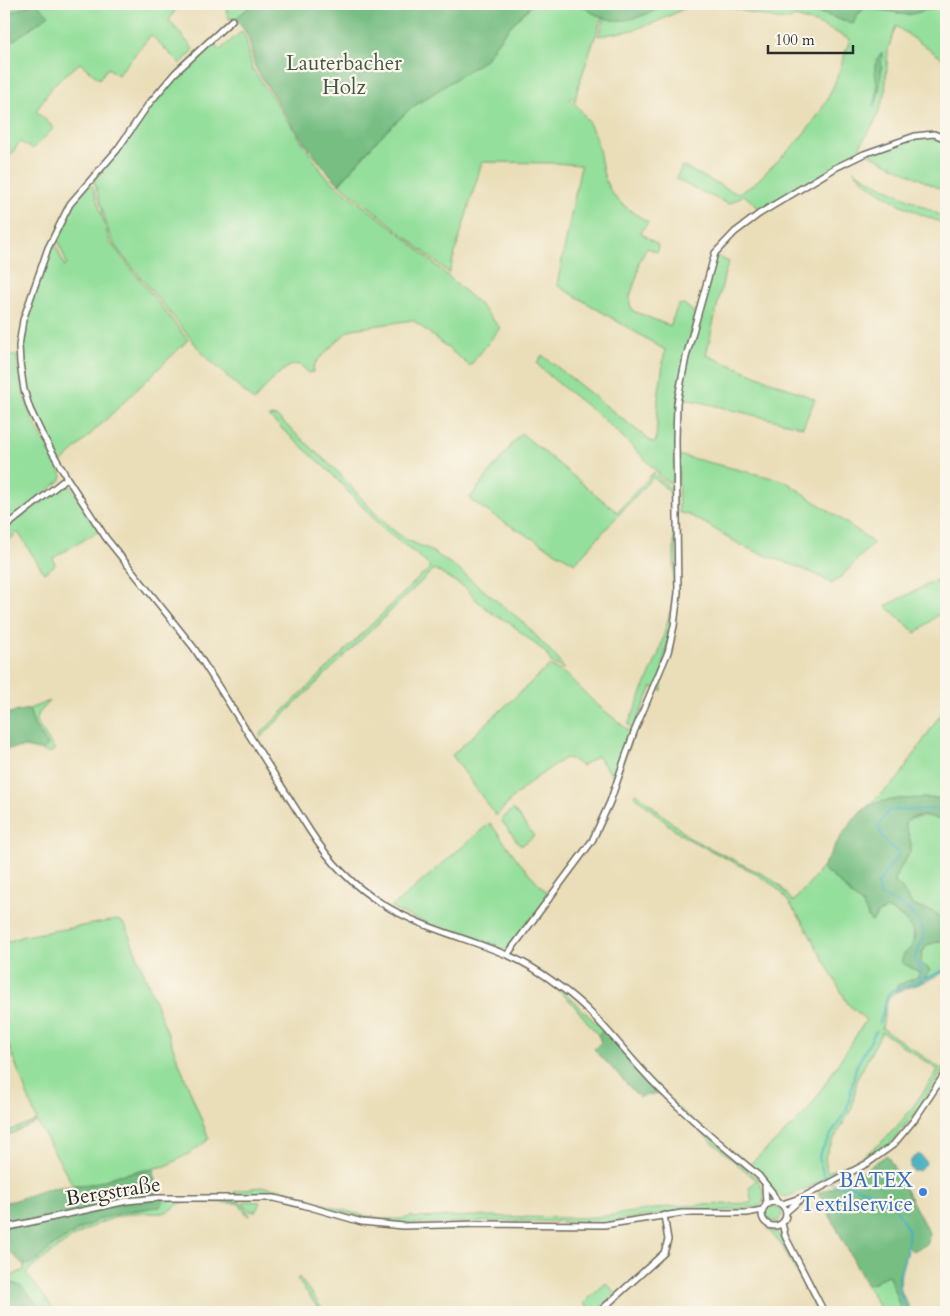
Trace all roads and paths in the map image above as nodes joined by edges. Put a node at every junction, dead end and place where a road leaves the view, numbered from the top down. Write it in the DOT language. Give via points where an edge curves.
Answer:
graph roads {
  1 [pos="232,20"];
  2 [pos="946,139"];
  3 [pos="67,478"];
  4 [pos="4,528"];
  5 [pos="507,955"];
  6 [pos="946,1072"];
  7 [pos="765,1185"];
  8 [pos="803,1197"];
  9 [pos="779,1203"];
  10 [pos="766,1204"];
  11 [pos="762,1210"];
  12 [pos="786,1212"];
  13 [pos="747,1213"];
  14 [pos="664,1215"];
  15 [pos="763,1219"];
  16 [pos="782,1222"];
  17 [pos="775,1226"];
  18 [pos="4,1228"];
  19 [pos="785,1236"];
  20 [pos="600,1312"];
  21 [pos="824,1312"];
  1 -- 3 [label="street" via="187,60 148,105 117,150 70,204 48,248 21,330 20,362 30,409"];
  2 -- 5 [label="street" via="934,134 915,136 835,168 759,214 715,253 686,358 678,403 678,593 670,645 592,841"];
  3 -- 4 [label="street"];
  3 -- 5 [label="street" via="106,538 194,648 326,854 381,903 434,929"];
  5 -- 7 [label="street" via="544,975 579,1001 665,1094 759,1176"];
  6 -- 8 [label="street" via="893,1145 868,1163"];
  7 -- 9 [label="street"];
  7 -- 10 [label="street"];
  8 -- 9 [label="street"];
  8 -- 12 [label="street"];
  9 -- 10 [label="street"];
  9 -- 12 [label="street"];
  10 -- 11 [label="street"];
  11 -- 13 [label="street"];
  11 -- 15 [label="street"];
  12 -- 16 [label="street"];
  13 -- 14 [label="street, Bergstraße"];
  13 -- 15 [label="street"];
  14 -- 18 [label="street, Bergstraße" via="604,1225 389,1226 362,1222 274,1198 157,1198"];
  14 -- 20 [label="street" via="668,1240 664,1253"];
  15 -- 17 [label="street"];
  16 -- 17 [label="street"];
  16 -- 19 [label="street"];
  17 -- 19 [label="street"];
  19 -- 21 [label="street"];
}
